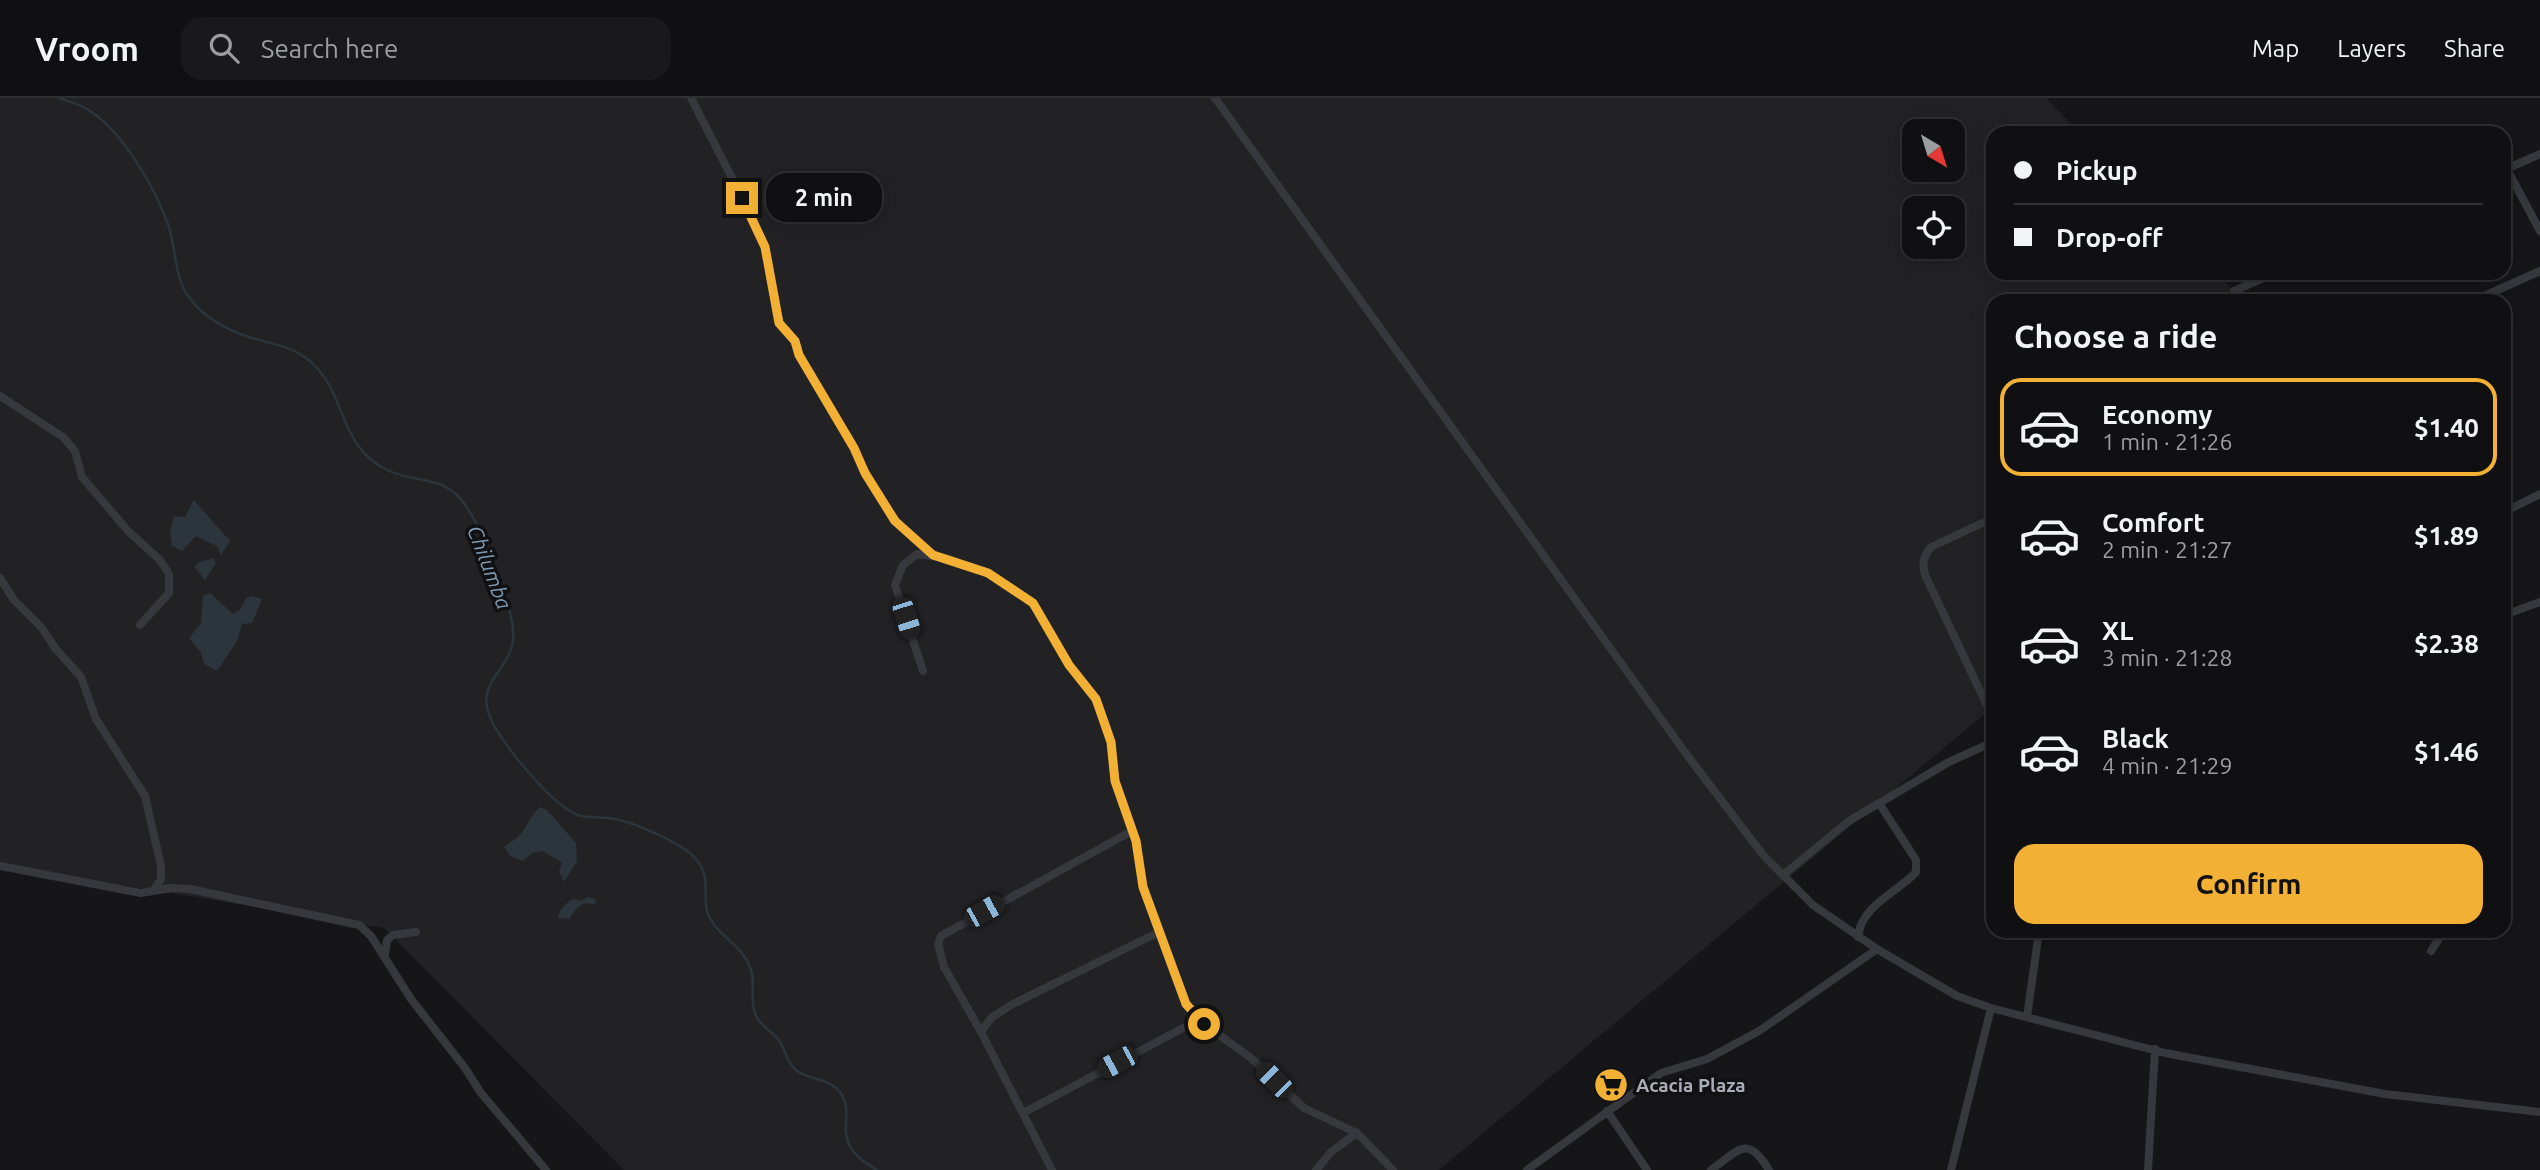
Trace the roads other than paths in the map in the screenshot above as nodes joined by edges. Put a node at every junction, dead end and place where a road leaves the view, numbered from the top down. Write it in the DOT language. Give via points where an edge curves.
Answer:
graph roads {
  1 [pos="691,98"];
  2 [pos="1215,98"];
  3 [pos="2540,154"];
  4 [pos="2511,166"];
  5 [pos="2511,180"];
  6 [pos="2540,231"];
  7 [pos="2540,271"];
  8 [pos="2258,280"];
  9 [pos="2234,291"];
  10 [pos="2489,294"];
  11 [pos="0,396"];
  12 [pos="2540,494"];
  13 [pos="2511,508"];
  14 [pos="1986,521"];
  15 [pos="933,555"];
  16 [pos="0,578"];
  17 [pos="2540,602"];
  18 [pos="2511,612"];
  19 [pos="140,625"];
  20 [pos="923,671"];
  21 [pos="1986,703"];
  22 [pos="1986,745"];
  23 [pos="1879,803"];
  24 [pos="1132,831"];
  25 [pos="0,866"];
  26 [pos="1783,875"];
  27 [pos="154,890"];
  28 [pos="416,932"];
  29 [pos="1159,932"];
  30 [pos="1858,937"];
  31 [pos="2038,938"];
  32 [pos="2439,938"];
  33 [pos="1877,949"];
  34 [pos="2431,951"];
  35 [pos="384,956"];
  36 [pos="1991,1008"];
  37 [pos="2027,1017"];
  38 [pos="1200,1019"];
  39 [pos="981,1032"];
  40 [pos="2155,1049"];
  41 [pos="1607,1111"];
  42 [pos="2540,1112"];
  43 [pos="1023,1113"];
  44 [pos="1357,1133"];
  45 [pos="546,1170"];
  46 [pos="1052,1170"];
  47 [pos="1315,1170"];
  48 [pos="1393,1170"];
  49 [pos="1527,1170"];
  50 [pos="1647,1170"];
  51 [pos="1711,1170"];
  52 [pos="1769,1170"];
  53 [pos="1951,1170"];
  54 [pos="2148,1170"];
  1 -- 15 [label="street" via="765,247 779,323 795,341 895,521"];
  2 -- 26 [label="street" via="1687,755"];
  3 -- 4 [label="street"];
  5 -- 6 [label="street"];
  7 -- 10 [label="street"];
  8 -- 9 [label="street"];
  11 -- 19 [label="street" via="63,437 75,452 82,477 128,531 160,559 169,574 169,593"];
  12 -- 13 [label="street"];
  14 -- 21 [label="street" via="1931,547 1922,565"];
  15 -- 20 [label="street" via="917,554 903,565 895,585"];
  15 -- 24 [label="street" via="988,573 1033,603 1069,665 1096,699"];
  16 -- 27 [label="street" via="80,677 96,719 145,796 160,866 161,879"];
  17 -- 18 [label="street"];
  22 -- 23 [label="street"];
  23 -- 26 [label="street" via="1849,821"];
  23 -- 30 [label="street" via="1916,860 1916,872 1863,920"];
  24 -- 29 [label="street" via="1143,887"];
  24 -- 39 [label="street" via="941,936 938,944 944,967"];
  25 -- 27 [label="street" via="141,893"];
  26 -- 30 [label="street" via="1813,905"];
  27 -- 35 [label="street" via="190,889 359,925"];
  28 -- 35 [label="street" via="393,935 387,940"];
  29 -- 38 [label="street" via="1186,1004"];
  29 -- 39 [label="street" via="1011,1005 991,1018"];
  30 -- 33 [label="street"];
  31 -- 37 [label="street"];
  32 -- 34 [label="street"];
  33 -- 36 [label="street" via="1957,996"];
  33 -- 41 [label="street" via="1759,1031 1707,1059 1661,1073"];
  35 -- 45 [label="street" via="481,1093"];
  36 -- 37 [label="street"];
  36 -- 53 [label="street"];
  37 -- 40 [label="street"];
  38 -- 43 [label="street"];
  38 -- 44 [label="street" via="1251,1058 1304,1108"];
  39 -- 43 [label="street"];
  40 -- 42 [label="street" via="2385,1094"];
  40 -- 54 [label="street"];
  41 -- 49 [label="street"];
  41 -- 50 [label="street"];
  43 -- 46 [label="street"];
  44 -- 47 [label="street"];
  44 -- 48 [label="street"];
  51 -- 52 [label="street" via="1751,1148"];
}
